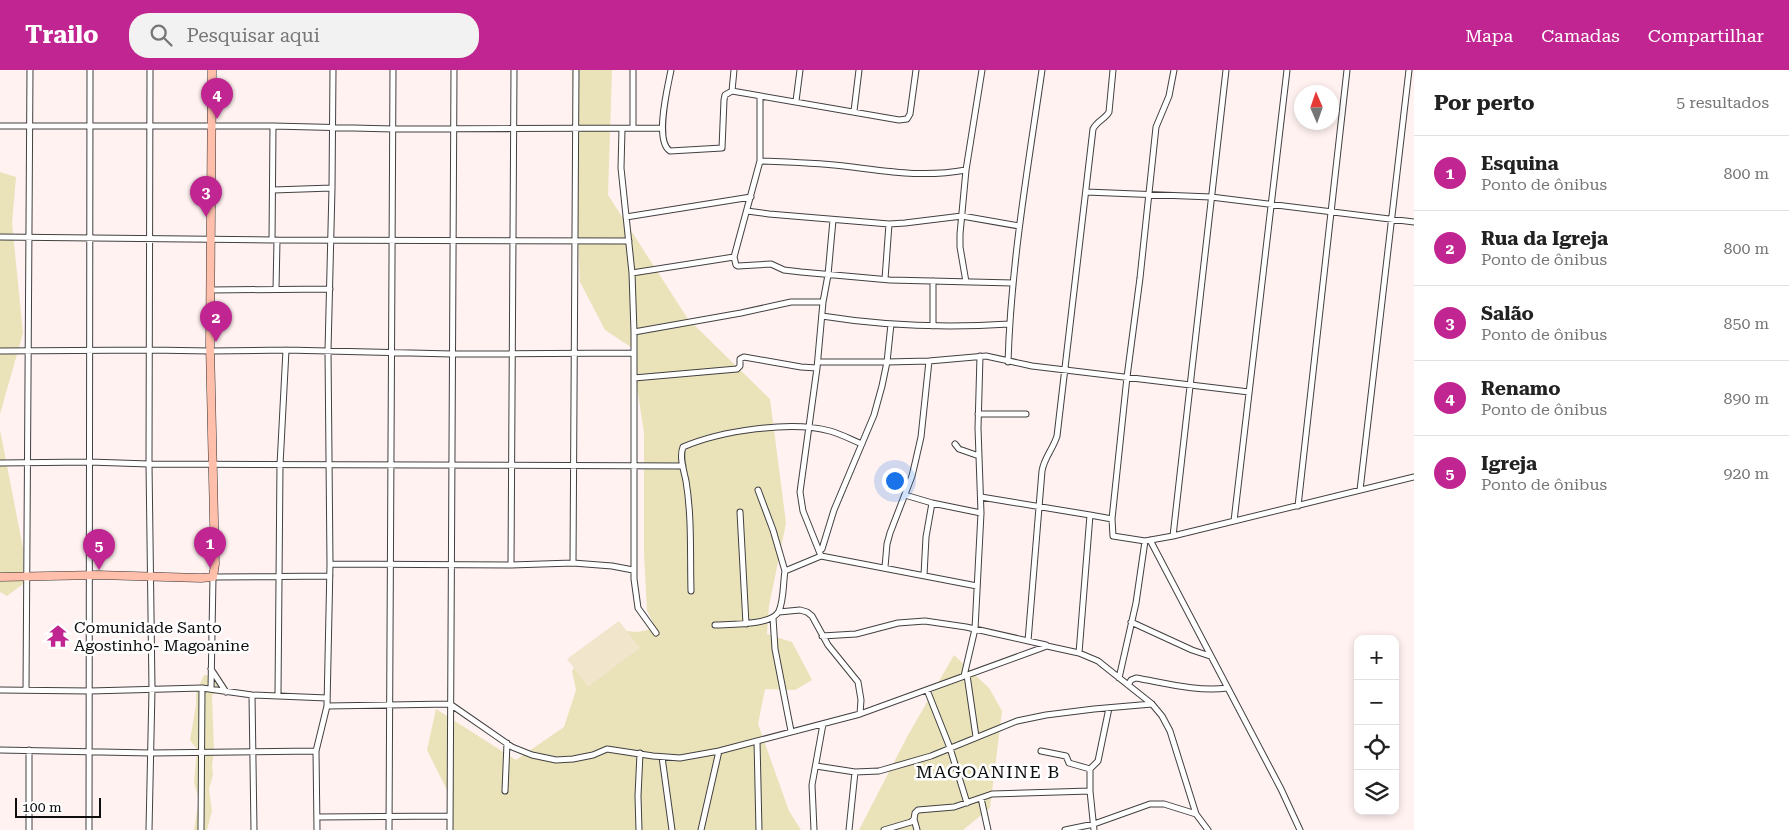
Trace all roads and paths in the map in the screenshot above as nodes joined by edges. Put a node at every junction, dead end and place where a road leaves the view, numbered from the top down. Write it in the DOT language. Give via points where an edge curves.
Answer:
graph roads {
  1 [pos="30,70"];
  2 [pos="90,70"];
  3 [pos="150,70"];
  4 [pos="212,70"];
  5 [pos="333,70"];
  6 [pos="393,70"];
  7 [pos="454,70"];
  8 [pos="514,70"];
  9 [pos="576,70"];
  10 [pos="633,70"];
  11 [pos="671,70"];
  12 [pos="734,70"];
  13 [pos="800,70"];
  14 [pos="859,70"];
  15 [pos="916,70"];
  16 [pos="982,70"];
  17 [pos="1042,70"];
  18 [pos="1113,70"];
  19 [pos="1174,70"];
  20 [pos="1226,70"];
  21 [pos="1287,70"];
  22 [pos="1348,70"];
  23 [pos="1409,70"];
  24 [pos="732,91"];
  25 [pos="760,96"];
  26 [pos="796,101"];
  27 [pos="854,111"];
  28 [pos="0,126"];
  29 [pos="30,126"];
  30 [pos="151,126"];
  31 [pos="212,126"];
  32 [pos="273,126"];
  33 [pos="90,127"];
  34 [pos="333,128"];
  35 [pos="634,128"];
  36 [pos="662,128"];
  37 [pos="393,129"];
  38 [pos="453,129"];
  39 [pos="515,129"];
  40 [pos="576,129"];
  41 [pos="622,129"];
  42 [pos="760,161"];
  43 [pos="966,170"];
  44 [pos="332,188"];
  45 [pos="273,190"];
  46 [pos="1086,192"];
  47 [pos="1149,196"];
  48 [pos="751,197"];
  49 [pos="1211,197"];
  50 [pos="1271,204"];
  51 [pos="747,211"];
  52 [pos="1332,213"];
  53 [pos="962,216"];
  54 [pos="626,217"];
  55 [pos="1392,219"];
  56 [pos="833,220"];
  57 [pos="1414,222"];
  58 [pos="889,224"];
  59 [pos="1020,226"];
  60 [pos="0,237"];
  61 [pos="29,237"];
  62 [pos="89,238"];
  63 [pos="149,238"];
  64 [pos="210,240"];
  65 [pos="275,240"];
  66 [pos="331,240"];
  67 [pos="392,240"];
  68 [pos="453,240"];
  69 [pos="513,240"];
  70 [pos="629,241"];
  71 [pos="575,242"];
  72 [pos="734,257"];
  73 [pos="632,273"];
  74 [pos="828,274"];
  75 [pos="885,279"];
  76 [pos="933,281"];
  77 [pos="966,282"];
  78 [pos="1013,283"];
  79 [pos="276,289"];
  80 [pos="330,289"];
  81 [pos="210,290"];
  82 [pos="823,302"];
  83 [pos="822,316"];
  84 [pos="891,324"];
  85 [pos="1009,324"];
  86 [pos="933,326"];
  87 [pos="634,332"];
  88 [pos="89,350"];
  89 [pos="150,350"];
  90 [pos="286,350"];
  91 [pos="0,351"];
  92 [pos="29,351"];
  93 [pos="210,351"];
  94 [pos="328,351"];
  95 [pos="392,352"];
  96 [pos="513,352"];
  97 [pos="574,353"];
  98 [pos="452,354"];
  99 [pos="634,354"];
  100 [pos="980,356"];
  101 [pos="929,361"];
  102 [pos="887,362"];
  103 [pos="1008,362"];
  104 [pos="818,365"];
  105 [pos="1066,370"];
  106 [pos="634,378"];
  107 [pos="1127,378"];
  108 [pos="1189,385"];
  109 [pos="1249,392"];
  110 [pos="978,414"];
  111 [pos="1026,414"];
  112 [pos="808,428"];
  113 [pos="862,444"];
  114 [pos="955,444"];
  115 [pos="979,456"];
  116 [pos="89,462"];
  117 [pos="0,463"];
  118 [pos="27,463"];
  119 [pos="212,463"];
  120 [pos="149,464"];
  121 [pos="452,464"];
  122 [pos="511,464"];
  123 [pos="280,465"];
  124 [pos="330,465"];
  125 [pos="392,465"];
  126 [pos="634,465"];
  127 [pos="574,466"];
  128 [pos="683,466"];
  129 [pos="1414,476"];
  130 [pos="758,490"];
  131 [pos="1360,490"];
  132 [pos="905,495"];
  133 [pos="981,497"];
  134 [pos="932,503"];
  135 [pos="1038,506"];
  136 [pos="1298,506"];
  137 [pos="740,512"];
  138 [pos="981,513"];
  139 [pos="1090,515"];
  140 [pos="1112,519"];
  141 [pos="1234,521"];
  142 [pos="1173,536"];
  143 [pos="1148,540"];
  144 [pos="820,553"];
  145 [pos="573,563"];
  146 [pos="330,564"];
  147 [pos="390,564"];
  148 [pos="451,564"];
  149 [pos="511,565"];
  150 [pos="885,568"];
  151 [pos="633,570"];
  152 [pos="785,571"];
  153 [pos="924,575"];
  154 [pos="90,576"];
  155 [pos="150,576"];
  156 [pos="280,576"];
  157 [pos="330,576"];
  158 [pos="0,577"];
  159 [pos="27,577"];
  160 [pos="213,577"];
  161 [pos="977,586"];
  162 [pos="691,591"];
  163 [pos="779,612"];
  164 [pos="773,618"];
  165 [pos="1131,622"];
  166 [pos="746,624"];
  167 [pos="714,625"];
  168 [pos="975,629"];
  169 [pos="656,633"];
  170 [pos="822,636"];
  171 [pos="1028,641"];
  172 [pos="1047,646"];
  173 [pos="1079,653"];
  174 [pos="1210,656"];
  175 [pos="211,668"];
  176 [pos="965,676"];
  177 [pos="1119,678"];
  178 [pos="1128,685"];
  179 [pos="152,688"];
  180 [pos="202,688"];
  181 [pos="1227,688"];
  182 [pos="211,689"];
  183 [pos="0,690"];
  184 [pos="26,690"];
  185 [pos="927,690"];
  186 [pos="90,691"];
  187 [pos="226,692"];
  188 [pos="252,695"];
  189 [pos="278,695"];
  190 [pos="327,698"];
  191 [pos="389,704"];
  192 [pos="450,704"];
  193 [pos="1152,704"];
  194 [pos="327,706"];
  195 [pos="1109,708"];
  196 [pos="860,714"];
  197 [pos="823,724"];
  198 [pos="791,731"];
  199 [pos="976,737"];
  200 [pos="757,741"];
  201 [pos="507,743"];
  202 [pos="950,748"];
  203 [pos="0,750"];
  204 [pos="29,750"];
  205 [pos="316,751"];
  206 [pos="720,751"];
  207 [pos="1041,751"];
  208 [pos="201,752"];
  209 [pos="252,752"];
  210 [pos="89,753"];
  211 [pos="151,753"];
  212 [pos="640,753"];
  213 [pos="662,757"];
  214 [pos="816,766"];
  215 [pos="1090,769"];
  216 [pos="855,772"];
  217 [pos="505,791"];
  218 [pos="1090,791"];
  219 [pos="981,798"];
  220 [pos="967,803"];
  221 [pos="1196,814"];
  222 [pos="389,816"];
  223 [pos="450,816"];
  224 [pos="317,817"];
  225 [pos="914,820"];
  226 [pos="1094,824"];
  227 [pos="893,828"];
  228 [pos="1298,829"];
  229 [pos="29,830"];
  230 [pos="89,830"];
  231 [pos="149,830"];
  232 [pos="201,830"];
  233 [pos="254,830"];
  234 [pos="318,830"];
  235 [pos="389,830"];
  236 [pos="450,830"];
  237 [pos="640,830"];
  238 [pos="672,830"];
  239 [pos="702,830"];
  240 [pos="759,830"];
  241 [pos="814,830"];
  242 [pos="849,830"];
  243 [pos="884,830"];
  244 [pos="917,830"];
  245 [pos="988,830"];
  246 [pos="1065,830"];
  247 [pos="1094,830"];
  248 [pos="1208,830"];
  1 -- 29 [label="street"];
  2 -- 33 [label="street"];
  3 -- 30 [label="street"];
  4 -- 31 [label="street"];
  5 -- 34 [label="street"];
  6 -- 37 [label="street"];
  7 -- 38 [label="street"];
  8 -- 39 [label="street"];
  9 -- 40 [label="street"];
  10 -- 35 [label="street"];
  11 -- 36 [label="street"];
  12 -- 24 [label="street"];
  13 -- 26 [label="street"];
  14 -- 27 [label="street"];
  15 -- 27 [label="street" via="907,119"];
  16 -- 43 [label="street"];
  17 -- 59 [label="street"];
  18 -- 46 [label="street" via="1108,112 1093,129"];
  19 -- 47 [label="street" via="1170,96 1156,127"];
  20 -- 49 [label="street"];
  21 -- 50 [label="street"];
  22 -- 52 [label="street"];
  23 -- 55 [label="street"];
  24 -- 25 [label="street"];
  24 -- 36 [label="street" via="725,95 724,100 722,148 670,151"];
  25 -- 26 [label="street"];
  25 -- 42 [label="street"];
  26 -- 27 [label="street"];
  28 -- 29 [label="street"];
  29 -- 33 [label="street"];
  29 -- 61 [label="street"];
  30 -- 31 [label="street"];
  30 -- 33 [label="street"];
  30 -- 63 [label="street"];
  31 -- 32 [label="street"];
  31 -- 64 [label="street"];
  32 -- 34 [label="street"];
  32 -- 45 [label="street"];
  33 -- 62 [label="street"];
  34 -- 37 [label="street"];
  34 -- 44 [label="street"];
  35 -- 36 [label="street"];
  35 -- 41 [label="street"];
  37 -- 38 [label="street"];
  37 -- 67 [label="street"];
  38 -- 39 [label="street"];
  38 -- 68 [label="street"];
  39 -- 40 [label="street"];
  39 -- 69 [label="street"];
  40 -- 41 [label="street"];
  40 -- 71 [label="street"];
  41 -- 54 [label="street" via="621,168"];
  42 -- 43 [label="street" via="827,164 907,174"];
  42 -- 48 [label="street"];
  43 -- 53 [label="street"];
  44 -- 45 [label="street"];
  44 -- 66 [label="street"];
  45 -- 65 [label="street"];
  46 -- 47 [label="street"];
  46 -- 105 [label="street"];
  47 -- 49 [label="street"];
  47 -- 107 [label="street"];
  48 -- 51 [label="street"];
  48 -- 54 [label="street"];
  49 -- 50 [label="street"];
  49 -- 108 [label="street"];
  50 -- 52 [label="street"];
  50 -- 109 [label="street"];
  51 -- 56 [label="street"];
  51 -- 72 [label="street"];
  52 -- 55 [label="street"];
  52 -- 136 [label="street"];
  53 -- 58 [label="street"];
  53 -- 59 [label="street"];
  53 -- 77 [label="street" via="960,247"];
  54 -- 70 [label="street"];
  55 -- 57 [label="street"];
  55 -- 131 [label="street"];
  56 -- 58 [label="street"];
  56 -- 74 [label="street"];
  58 -- 75 [label="street"];
  59 -- 78 [label="street"];
  60 -- 61 [label="street"];
  61 -- 62 [label="street"];
  61 -- 92 [label="street"];
  62 -- 63 [label="street"];
  62 -- 88 [label="street"];
  63 -- 64 [label="street"];
  63 -- 89 [label="street"];
  64 -- 65 [label="street"];
  64 -- 81 [label="street"];
  65 -- 66 [label="street"];
  65 -- 79 [label="street"];
  66 -- 67 [label="street"];
  66 -- 80 [label="street"];
  67 -- 68 [label="street"];
  67 -- 95 [label="street"];
  68 -- 69 [label="street"];
  68 -- 98 [label="street"];
  69 -- 71 [label="street"];
  69 -- 96 [label="street"];
  70 -- 71 [label="street"];
  70 -- 73 [label="street"];
  71 -- 97 [label="street"];
  72 -- 73 [label="street"];
  72 -- 74 [label="street" via="738,266 771,264 784,270"];
  73 -- 87 [label="street"];
  74 -- 75 [label="street"];
  74 -- 82 [label="street"];
  75 -- 76 [label="street"];
  76 -- 77 [label="street"];
  76 -- 86 [label="street"];
  77 -- 78 [label="street"];
  78 -- 85 [label="street"];
  79 -- 80 [label="street"];
  79 -- 81 [label="street"];
  80 -- 94 [label="street"];
  81 -- 93 [label="street"];
  82 -- 83 [label="street"];
  82 -- 87 [label="street" via="791,302"];
  83 -- 84 [label="street"];
  83 -- 104 [label="street"];
  84 -- 86 [label="street"];
  84 -- 102 [label="street"];
  85 -- 86 [label="street"];
  85 -- 103 [label="street"];
  87 -- 99 [label="street"];
  88 -- 89 [label="street"];
  88 -- 92 [label="street"];
  88 -- 116 [label="street"];
  89 -- 93 [label="street"];
  89 -- 120 [label="street"];
  90 -- 93 [label="street"];
  90 -- 94 [label="street"];
  90 -- 123 [label="street"];
  91 -- 92 [label="street"];
  92 -- 118 [label="street"];
  93 -- 119 [label="street"];
  94 -- 95 [label="street"];
  94 -- 124 [label="street"];
  95 -- 98 [label="street"];
  95 -- 125 [label="street"];
  96 -- 97 [label="street"];
  96 -- 98 [label="street"];
  96 -- 122 [label="street"];
  97 -- 99 [label="street"];
  97 -- 127 [label="street"];
  98 -- 121 [label="street"];
  99 -- 106 [label="street"];
  100 -- 101 [label="street"];
  100 -- 103 [label="street"];
  100 -- 110 [label="street"];
  101 -- 102 [label="street"];
  101 -- 132 [label="street" via="921,437"];
  102 -- 104 [label="street"];
  102 -- 113 [label="street" via="878,403"];
  103 -- 105 [label="street"];
  104 -- 106 [label="street" via="793,366 744,357 737,368"];
  104 -- 112 [label="street"];
  105 -- 107 [label="street"];
  105 -- 135 [label="street" via="1057,436 1042,465"];
  106 -- 126 [label="street"];
  107 -- 108 [label="street"];
  107 -- 140 [label="street"];
  108 -- 109 [label="street"];
  108 -- 142 [label="street"];
  109 -- 141 [label="street"];
  110 -- 111 [label="street"];
  110 -- 115 [label="street"];
  112 -- 113 [label="street" via="830,431"];
  112 -- 128 [label="street" via="777,427 732,433 694,443 683,447"];
  112 -- 144 [label="street" via="800,498"];
  113 -- 144 [label="street"];
  114 -- 115 [label="street" via="959,449"];
  115 -- 133 [label="street"];
  116 -- 118 [label="street"];
  116 -- 120 [label="street"];
  116 -- 154 [label="street"];
  117 -- 118 [label="street"];
  118 -- 159 [label="street"];
  119 -- 120 [label="street"];
  119 -- 123 [label="street"];
  119 -- 160 [label="street"];
  120 -- 155 [label="street"];
  121 -- 122 [label="street"];
  121 -- 125 [label="street"];
  121 -- 148 [label="street"];
  122 -- 127 [label="street"];
  122 -- 149 [label="street"];
  123 -- 124 [label="street"];
  123 -- 156 [label="street"];
  124 -- 125 [label="street"];
  124 -- 146 [label="street"];
  125 -- 147 [label="street"];
  126 -- 127 [label="street"];
  126 -- 128 [label="street"];
  126 -- 151 [label="street"];
  127 -- 145 [label="street"];
  128 -- 162 [label="street" via="688,504"];
  129 -- 131 [label="street"];
  130 -- 152 [label="street"];
  131 -- 136 [label="street"];
  132 -- 134 [label="street"];
  132 -- 150 [label="street" via="887,544"];
  133 -- 135 [label="street"];
  133 -- 138 [label="street"];
  134 -- 138 [label="street"];
  134 -- 153 [label="street"];
  135 -- 139 [label="street"];
  135 -- 171 [label="street"];
  136 -- 141 [label="street"];
  137 -- 166 [label="street"];
  138 -- 161 [label="street"];
  139 -- 140 [label="street"];
  139 -- 173 [label="street"];
  140 -- 143 [label="street" via="1113,536"];
  141 -- 142 [label="street"];
  142 -- 143 [label="street"];
  143 -- 165 [label="street"];
  143 -- 174 [label="street"];
  144 -- 150 [label="street"];
  144 -- 152 [label="street"];
  145 -- 149 [label="street"];
  145 -- 151 [label="street"];
  146 -- 147 [label="street"];
  146 -- 157 [label="street"];
  147 -- 148 [label="street"];
  147 -- 191 [label="street"];
  148 -- 149 [label="street"];
  148 -- 192 [label="street"];
  150 -- 153 [label="street"];
  151 -- 169 [label="street" via="638,608"];
  152 -- 163 [label="street"];
  153 -- 161 [label="street"];
  154 -- 155 [label="street"];
  154 -- 159 [label="street"];
  154 -- 186 [label="street"];
  155 -- 160 [label="street"];
  155 -- 179 [label="street"];
  156 -- 157 [label="street"];
  156 -- 160 [label="street"];
  156 -- 189 [label="street"];
  157 -- 190 [label="street"];
  158 -- 159 [label="street"];
  159 -- 184 [label="street"];
  160 -- 175 [label="street"];
  161 -- 168 [label="street"];
  163 -- 164 [label="street"];
  163 -- 170 [label="street" via="807,612 816,621"];
  164 -- 166 [label="street"];
  164 -- 198 [label="street" via="775,649"];
  165 -- 174 [label="street"];
  165 -- 177 [label="street"];
  166 -- 167 [label="street"];
  168 -- 170 [label="street" via="940,622 911,622 856,634"];
  168 -- 171 [label="street"];
  168 -- 176 [label="street"];
  170 -- 196 [label="street" via="858,682 862,700"];
  171 -- 172 [label="street"];
  172 -- 173 [label="street"];
  172 -- 176 [label="street"];
  173 -- 177 [label="street" via="1098,661"];
  174 -- 181 [label="street"];
  175 -- 182 [label="street"];
  175 -- 187 [label="street"];
  176 -- 185 [label="street"];
  176 -- 199 [label="street"];
  177 -- 178 [label="street"];
  178 -- 181 [label="street" via="1136,678 1195,687"];
  178 -- 193 [label="street"];
  179 -- 180 [label="street"];
  179 -- 186 [label="street"];
  179 -- 211 [label="street"];
  180 -- 182 [label="street"];
  180 -- 208 [label="street"];
  181 -- 228 [label="street" via="1281,789"];
  182 -- 187 [label="street"];
  183 -- 184 [label="street"];
  184 -- 186 [label="street"];
  185 -- 196 [label="street"];
  185 -- 202 [label="street"];
  186 -- 210 [label="street"];
  187 -- 188 [label="street"];
  188 -- 189 [label="street"];
  188 -- 209 [label="street"];
  189 -- 190 [label="street"];
  190 -- 194 [label="street"];
  191 -- 192 [label="street"];
  191 -- 194 [label="street"];
  191 -- 222 [label="street"];
  192 -- 201 [label="street"];
  192 -- 223 [label="street"];
  193 -- 195 [label="street"];
  193 -- 221 [label="street" via="1170,731"];
  194 -- 205 [label="street"];
  195 -- 199 [label="street" via="1017,721"];
  195 -- 215 [label="street" via="1098,761"];
  196 -- 197 [label="street"];
  197 -- 198 [label="street"];
  197 -- 214 [label="street"];
  198 -- 200 [label="street"];
  199 -- 202 [label="street"];
  200 -- 206 [label="street"];
  200 -- 240 [label="street"];
  201 -- 212 [label="street" via="532,755 556,760 573,760 606,749"];
  201 -- 217 [label="street"];
  202 -- 216 [label="street" via="879,771"];
  202 -- 220 [label="street"];
  203 -- 204 [label="street"];
  204 -- 210 [label="street"];
  204 -- 229 [label="street"];
  205 -- 209 [label="street"];
  205 -- 224 [label="street"];
  206 -- 213 [label="street" via="680,758"];
  206 -- 239 [label="street"];
  207 -- 215 [label="street" via="1066,756 1069,763"];
  208 -- 209 [label="street"];
  208 -- 211 [label="street"];
  208 -- 232 [label="street"];
  209 -- 233 [label="street"];
  210 -- 211 [label="street"];
  210 -- 230 [label="street"];
  211 -- 231 [label="street"];
  212 -- 213 [label="street"];
  212 -- 237 [label="street"];
  213 -- 238 [label="street"];
  214 -- 216 [label="street"];
  214 -- 241 [label="street" via="811,794"];
  215 -- 218 [label="street"];
  216 -- 242 [label="street"];
  218 -- 219 [label="street" via="992,794"];
  218 -- 226 [label="street"];
  219 -- 220 [label="street"];
  219 -- 245 [label="street"];
  220 -- 225 [label="street" via="945,809 918,810"];
  221 -- 226 [label="street" via="1164,804 1150,804"];
  221 -- 248 [label="street"];
  222 -- 223 [label="street"];
  222 -- 224 [label="street"];
  222 -- 235 [label="street"];
  223 -- 236 [label="street"];
  224 -- 234 [label="street"];
  225 -- 227 [label="street"];
  225 -- 244 [label="street"];
  226 -- 246 [label="street"];
  226 -- 247 [label="street"];
  227 -- 243 [label="street"];
}
